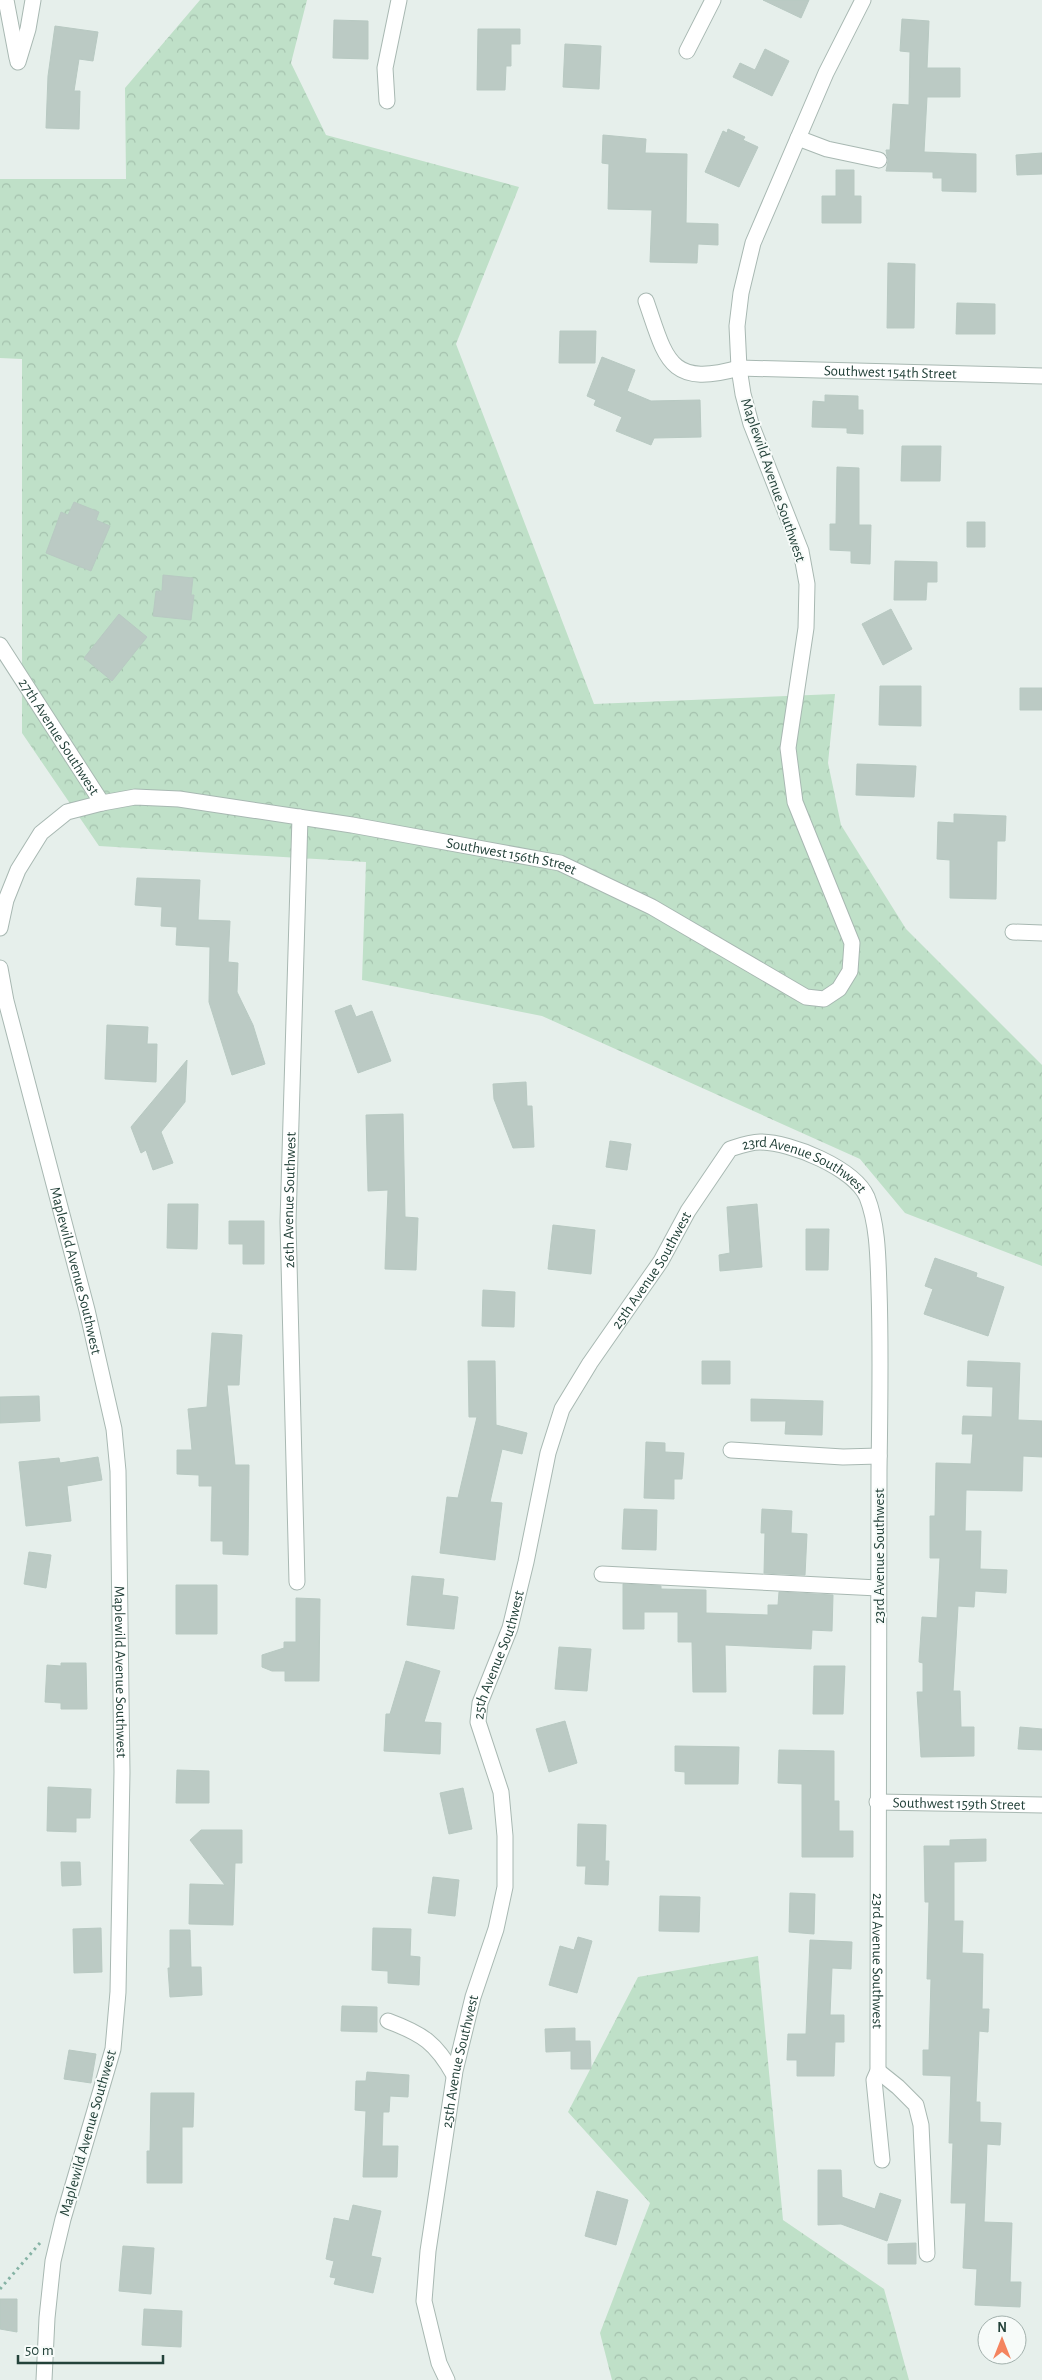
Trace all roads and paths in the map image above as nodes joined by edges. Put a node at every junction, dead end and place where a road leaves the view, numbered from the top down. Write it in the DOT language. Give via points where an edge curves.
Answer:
graph roads {
  1 [pos="6,0"];
  2 [pos="33,0"];
  3 [pos="399,0"];
  4 [pos="713,0"];
  5 [pos="863,0"];
  6 [pos="687,51"];
  7 [pos="387,101"];
  8 [pos="798,138"];
  9 [pos="879,160"];
  10 [pos="646,301"];
  11 [pos="739,368"];
  12 [pos="1042,376"];
  13 [pos="0,645"];
  14 [pos="102,803"];
  15 [pos="300,817"];
  16 [pos="0,928"];
  17 [pos="1013,932"];
  18 [pos="1042,933"];
  19 [pos="852,943"];
  20 [pos="0,968"];
  21 [pos="730,1150"];
  22 [pos="731,1450"];
  23 [pos="879,1456"];
  24 [pos="602,1574"];
  25 [pos="297,1582"];
  26 [pos="878,1588"];
  27 [pos="877,1802"];
  28 [pos="1042,1806"];
  29 [pos="388,2021"];
  30 [pos="878,2071"];
  31 [pos="454,2075"];
  32 [pos="882,2160"];
  33 [pos="43,2240"];
  34 [pos="927,2254"];
  35 [pos="0,2289"];
  36 [pos="44,2380"];
  37 [pos="447,2380"];
  1 -- 2 [label="street" via="18,62"];
  3 -- 7 [label="street" via="385,68"];
  4 -- 6 [label="street"];
  5 -- 8 [label="street, Maplewild Avenue Southwest" via="826,72"];
  8 -- 9 [label="street" via="827,149"];
  8 -- 11 [label="street, Maplewild Avenue Southwest" via="753,243 741,293"];
  10 -- 11 [label="street, Southwest 154th Street" via="662,345 678,369 716,375"];
  11 -- 12 [label="street, Southwest 154th Street"];
  11 -- 19 [label="street, Maplewild Avenue Southwest" via="751,424 801,551 807,584 806,628 788,748 795,802"];
  13 -- 14 [label="street, 27th Avenue Southwest"];
  14 -- 15 [label="street, Southwest 156th Street" via="134,798 179,799"];
  14 -- 16 [label="street" via="67,812 41,833 18,870 6,900"];
  15 -- 19 [label="street, Southwest 156th Street" via="560,863 652,907 806,997 824,999 839,989 850,971"];
  15 -- 25 [label="street, 26th Avenue Southwest" via="288,1222"];
  17 -- 18 [label="street"];
  20 -- 36 [label="street, Maplewild Avenue Southwest" via="87,1310 114,1430 118,1471 122,1762 118,1992 113,2049 53,2261 46,2318"];
  21 -- 23 [label="street, 23rd Avenue Southwest" via="760,1142 817,1157 855,1180 868,1199 877,1242"];
  21 -- 31 [label="street, 25th Avenue Southwest" via="688,1211 661,1261 571,1394 562,1410 548,1453 510,1628 480,1703 478,1722 501,1792 505,1887"];
  22 -- 23 [label="street"];
  23 -- 26 [label="street, 23rd Avenue Southwest"];
  24 -- 26 [label="street"];
  26 -- 27 [label="street, 23rd Avenue Southwest"];
  27 -- 28 [label="street, Southwest 159th Street"];
  27 -- 30 [label="street, 23rd Avenue Southwest"];
  29 -- 31 [label="street" via="430,2040"];
  30 -- 32 [label="street, 23rd Avenue Southwest" via="874,2080"];
  30 -- 34 [label="street" via="916,2105 920,2125"];
  31 -- 37 [label="street, 25th Avenue Southwest" via="428,2251 424,2301 438,2363"];
  33 -- 35 [label="path"];
}
